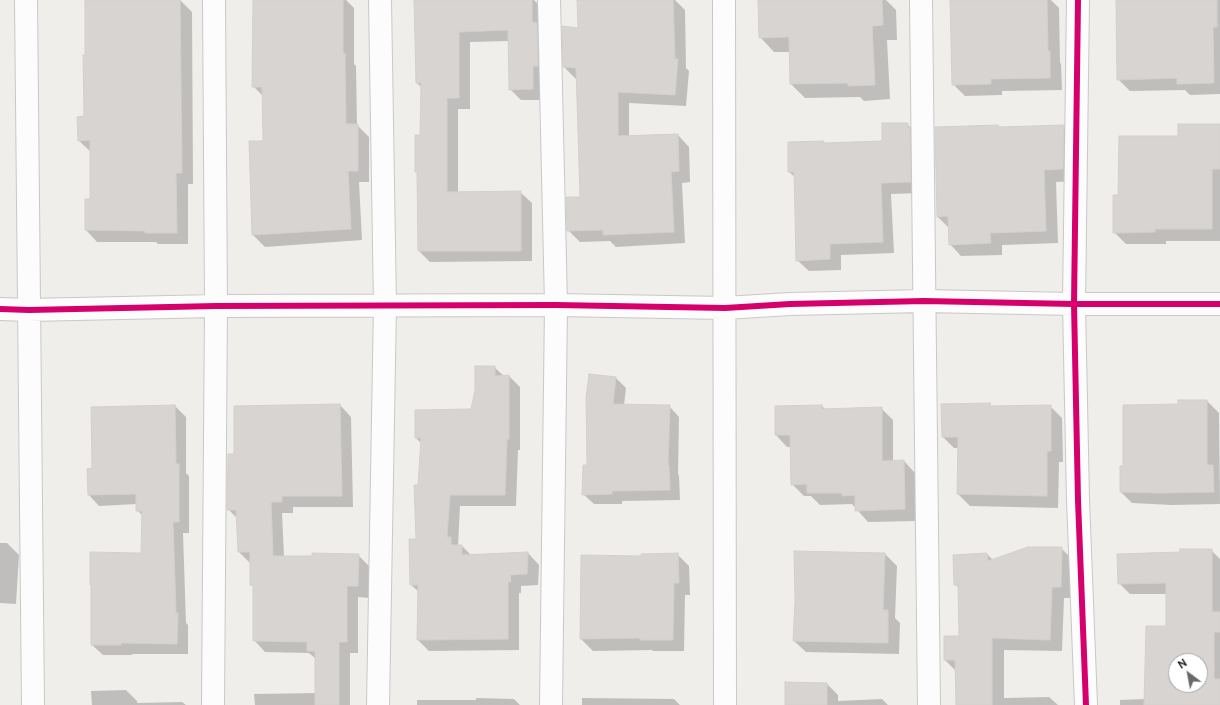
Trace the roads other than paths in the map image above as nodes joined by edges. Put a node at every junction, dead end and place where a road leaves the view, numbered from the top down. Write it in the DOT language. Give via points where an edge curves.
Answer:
graph roads {
  1 [pos="26,0"];
  2 [pos="214,0"];
  3 [pos="380,0"];
  4 [pos="549,0"];
  5 [pos="724,0"];
  6 [pos="920,0"];
  7 [pos="1078,0"];
  8 [pos="924,300"];
  9 [pos="1074,304"];
  10 [pos="1220,304"];
  11 [pos="385,305"];
  12 [pos="556,305"];
  13 [pos="216,306"];
  14 [pos="725,308"];
  15 [pos="0,309"];
  16 [pos="29,310"];
  17 [pos="33,705"];
  18 [pos="213,705"];
  19 [pos="378,705"];
  20 [pos="551,705"];
  21 [pos="725,705"];
  22 [pos="929,705"];
  23 [pos="1086,705"];
  1 -- 16 [label="street"];
  2 -- 13 [label="street"];
  3 -- 11 [label="street"];
  4 -- 12 [label="street"];
  5 -- 14 [label="street"];
  6 -- 8 [label="street"];
  7 -- 9 [label="street"];
  8 -- 9 [label="street"];
  8 -- 14 [label="street"];
  8 -- 22 [label="street"];
  9 -- 10 [label="street"];
  9 -- 23 [label="street"];
  11 -- 12 [label="street"];
  11 -- 13 [label="street"];
  11 -- 19 [label="street"];
  12 -- 14 [label="street"];
  12 -- 20 [label="street"];
  13 -- 16 [label="street"];
  13 -- 18 [label="street"];
  14 -- 21 [label="street"];
  15 -- 16 [label="street"];
  16 -- 17 [label="street"];
}
